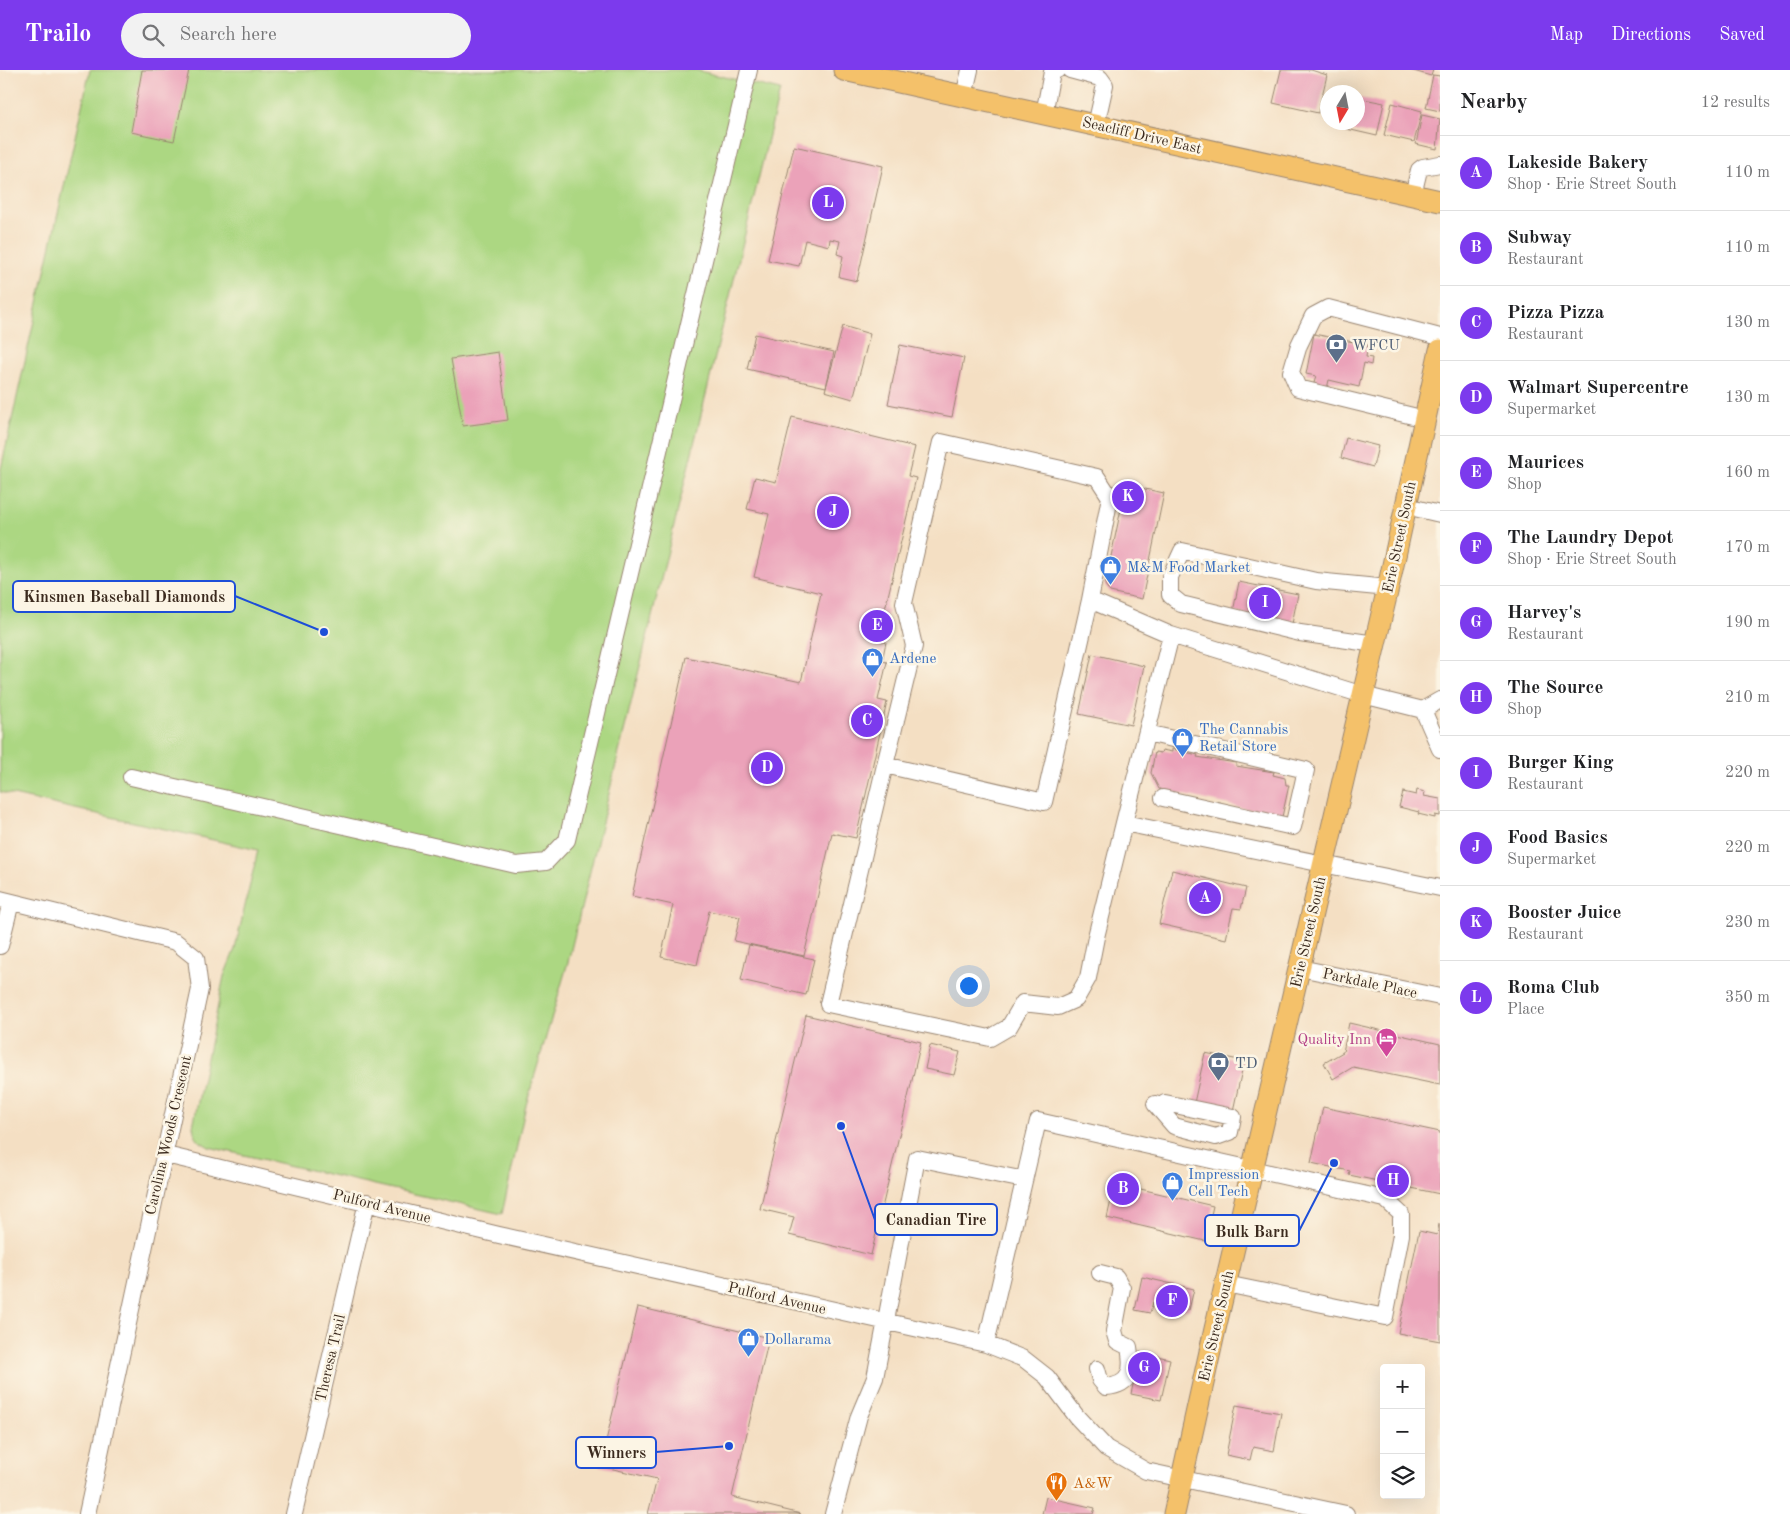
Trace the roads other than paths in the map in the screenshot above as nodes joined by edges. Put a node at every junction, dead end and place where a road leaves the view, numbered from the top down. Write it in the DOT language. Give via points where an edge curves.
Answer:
graph roads {
  1 [pos="748,70"];
  2 [pos="844,70"];
  3 [pos="970,70"];
  4 [pos="1057,70"];
  5 [pos="1070,70"];
  6 [pos="964,96"];
  7 [pos="1044,114"];
  8 [pos="1096,125"];
  9 [pos="1440,164"];
  10 [pos="1413,195"];
  11 [pos="1440,202"];
  12 [pos="1440,337"];
  13 [pos="1440,350"];
  14 [pos="1425,419"];
  15 [pos="1406,506"];
  16 [pos="1440,514"];
  17 [pos="1388,588"];
  18 [pos="1090,600"];
  19 [pos="1171,636"];
  20 [pos="1375,644"];
  21 [pos="1363,695"];
  22 [pos="1440,700"];
  23 [pos="1423,710"];
  24 [pos="1147,733"];
  25 [pos="1440,749"];
  26 [pos="885,765"];
  27 [pos="131,777"];
  28 [pos="1163,798"];
  29 [pos="1124,823"];
  30 [pos="1324,862"];
  31 [pos="1440,888"];
  32 [pos="6,900"];
  33 [pos="0,946"];
  34 [pos="1300,968"];
  35 [pos="1440,997"];
  36 [pos="166,1155"];
  37 [pos="1252,1171"];
  38 [pos="1024,1180"];
  39 [pos="366,1202"];
  40 [pos="1100,1273"];
  41 [pos="1226,1284"];
  42 [pos="886,1323"];
  43 [pos="986,1344"];
  44 [pos="1097,1369"];
  45 [pos="1182,1479"];
  46 [pos="87,1514"];
  47 [pos="294,1514"];
  48 [pos="833,1514"];
  49 [pos="1174,1514"];
  50 [pos="1346,1514"];
  1 -- 27 [label="street" via="567,840 546,862 516,865"];
  2 -- 6 [label="main road, Seacliff Drive East"];
  3 -- 6 [label="street"];
  4 -- 7 [label="street" via="1052,72"];
  5 -- 8 [label="street" via="1100,78 1105,86"];
  6 -- 7 [label="main road, Seacliff Drive East"];
  7 -- 8 [label="main road, Seacliff Drive East"];
  8 -- 10 [label="main road, Seacliff Drive East"];
  9 -- 10 [label="street" via="1419,170"];
  10 -- 11 [label="main road, Seacliff Drive East"];
  12 -- 14 [label="street" via="1328,308 1313,316 1292,372 1298,388"];
  13 -- 14 [label="main road, Erie Street South"];
  14 -- 15 [label="main road, Erie Street South"];
  15 -- 16 [label="street"];
  15 -- 17 [label="main road, Erie Street South"];
  17 -- 20 [label="main road, Erie Street South"];
  17 -- 20 [label="street" via="1316,581 1182,551 1170,577 1170,595 1181,604 1276,628"];
  18 -- 19 [label="street"];
  18 -- 26 [label="street" via="1044,802"];
  18 -- 26 [label="street" via="1110,497 1097,477 941,442 904,603 914,646"];
  19 -- 21 [label="street"];
  19 -- 24 [label="street"];
  20 -- 21 [label="main road, Erie Street South"];
  21 -- 23 [label="street"];
  21 -- 30 [label="main road, Erie Street South"];
  22 -- 23 [label="street"];
  23 -- 25 [label="street"];
  24 -- 28 [label="street" via="1306,770 1294,827"];
  24 -- 29 [label="street"];
  26 -- 29 [label="street" via="828,1004 990,1038 1009,1027 1023,1003 1058,1007 1076,999 1088,978"];
  29 -- 30 [label="street"];
  30 -- 31 [label="street"];
  30 -- 34 [label="main road, Erie Street South"];
  32 -- 33 [label="street"];
  32 -- 36 [label="street, Carolina Woods Crescent" via="176,942 196,958 200,989"];
  34 -- 35 [label="street, Parkdale Place"];
  34 -- 37 [label="main road, Erie Street South"];
  36 -- 39 [label="street, Pulford Avenue"];
  36 -- 46 [label="street, Carolina Woods Crescent" via="157,1181"];
  37 -- 38 [label="street" via="1038,1122"];
  37 -- 41 [label="main road, Erie Street South"];
  37 -- 41 [label="street" via="1385,1199 1401,1214 1401,1235 1385,1317"];
  38 -- 42 [label="street" via="917,1158"];
  38 -- 43 [label="street"];
  39 -- 42 [label="street, Pulford Avenue"];
  39 -- 47 [label="street, Theresa Trail"];
  40 -- 44 [label="street" via="1116,1277 1122,1288 1114,1331 1117,1340 1129,1347 1131,1362 1128,1379 1118,1386 1106,1387"];
  41 -- 45 [label="main road, Erie Street South"];
  42 -- 43 [label="street, Pulford Avenue"];
  42 -- 48 [label="street" via="875,1378 859,1416"];
  43 -- 45 [label="street, Pulford Avenue" via="1024,1359 1047,1377 1106,1448 1146,1470"];
  45 -- 49 [label="main road, Erie Street South"];
  45 -- 50 [label="street, Pulford Avenue"];
}
